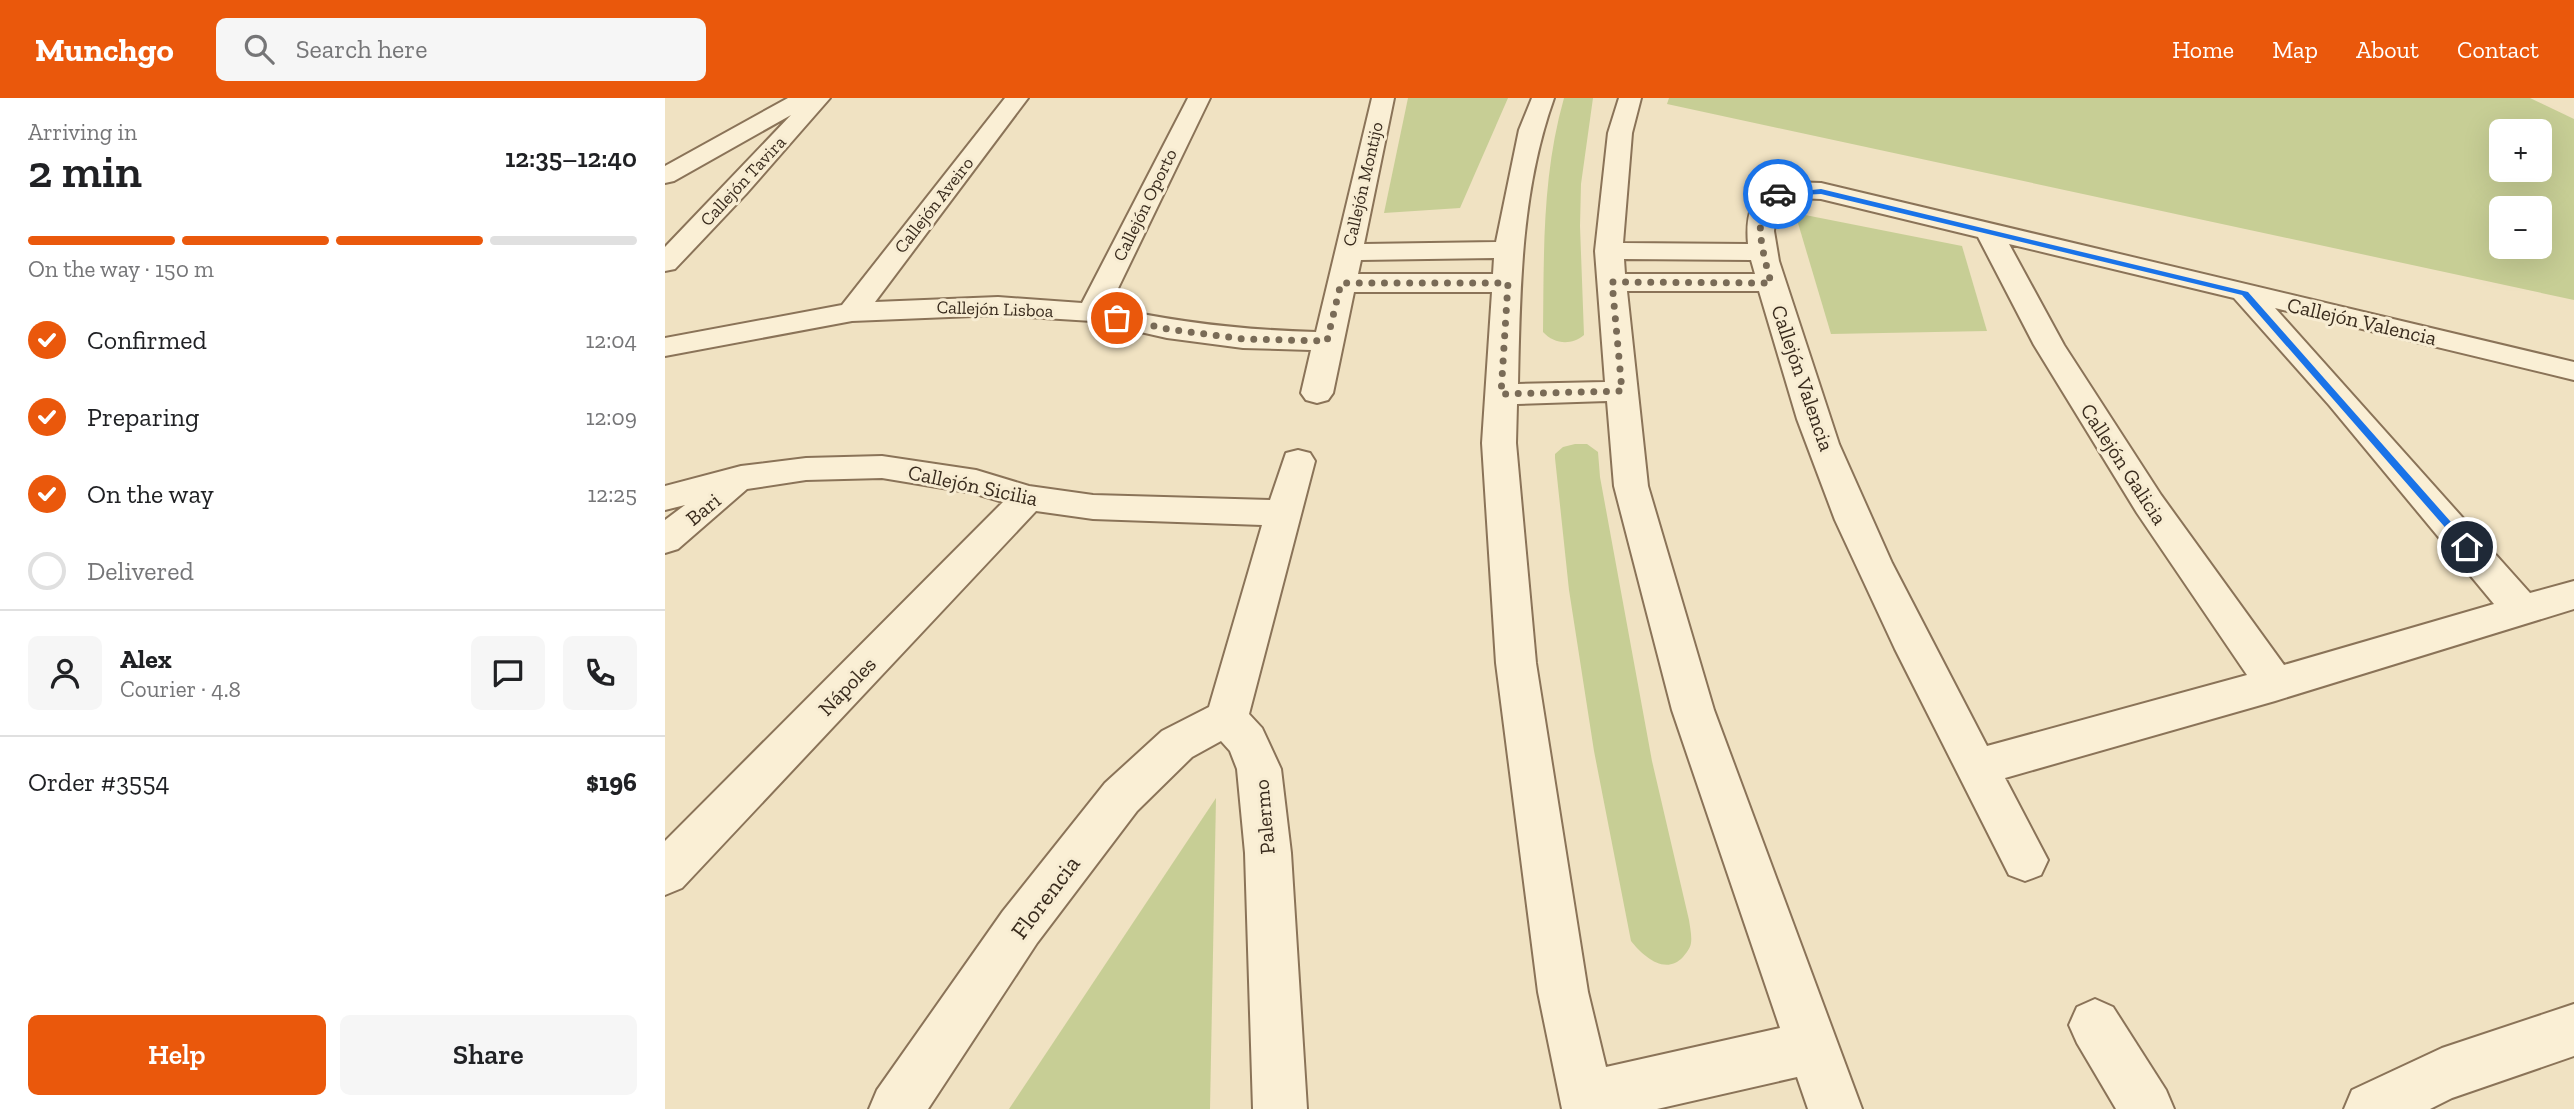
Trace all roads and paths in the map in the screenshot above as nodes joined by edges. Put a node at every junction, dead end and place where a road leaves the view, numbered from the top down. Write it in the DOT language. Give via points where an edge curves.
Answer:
graph roads {
  1 [pos="805,98"];
  2 [pos="819,98"];
  3 [pos="1017,98"];
  4 [pos="1199,98"];
  5 [pos="1383,98"];
  6 [pos="1543,98"];
  7 [pos="1630,98"];
  8 [pos="665,176"];
  9 [pos="1990,233"];
  10 [pos="1348,252"];
  11 [pos="665,263"];
  12 [pos="1508,266"];
  13 [pos="1611,267"];
  14 [pos="1767,268"];
  15 [pos="1341,283"];
  16 [pos="2245,293"];
  17 [pos="852,312"];
  18 [pos="1091,312"];
  19 [pos="1327,341"];
  20 [pos="665,347"];
  21 [pos="2574,371"];
  22 [pos="1622,391"];
  23 [pos="1317,393"];
  24 [pos="1501,394"];
  25 [pos="1298,461"];
  26 [pos="741,478"];
  27 [pos="665,498"];
  28 [pos="1028,498"];
  29 [pos="1284,513"];
  30 [pos="665,540"];
  31 [pos="2574,595"];
  32 [pos="2522,610"];
  33 [pos="2276,684"];
  34 [pos="1227,718"];
  35 [pos="1976,768"];
  36 [pos="2025,860"];
  37 [pos="665,873"];
  38 [pos="2095,1025"];
  39 [pos="2567,1044"];
  40 [pos="1811,1048"];
  41 [pos="1588,1104"];
  42 [pos="896,1109"];
  43 [pos="1280,1109"];
  44 [pos="1835,1109"];
  45 [pos="2147,1109"];
  46 [pos="2371,1109"];
  1 -- 8 [label="street"];
  2 -- 11 [label="street, Callejón Tavira"];
  3 -- 17 [label="street, Callejón Aveiro"];
  4 -- 18 [label="street, Callejón Oporto"];
  5 -- 10 [label="street, Callejón Montijo"];
  6 -- 12 [label="street" via="1531,130"];
  7 -- 13 [label="street" via="1620,133"];
  9 -- 14 [label="street, Callejón Valencia" via="1821,191 1774,194 1763,206 1761,217"];
  9 -- 16 [label="street, Callejón Valencia"];
  9 -- 33 [label="street, Callejón Galicia" via="2049,345 2149,504"];
  10 -- 12 [label="street"];
  10 -- 15 [label="street, Callejón Montijo"];
  12 -- 15 [label="street"];
  12 -- 24 [label="street"];
  13 -- 14 [label="street"];
  13 -- 22 [label="street"];
  14 -- 35 [label="street, Callejón Valencia" via="1799,374 1853,518"];
  15 -- 19 [label="street, Callejón Montijo"];
  16 -- 21 [label="street, Callejón Valencia"];
  16 -- 32 [label="street"];
  17 -- 18 [label="street, Callejón Lisboa" via="999,306"];
  17 -- 20 [label="street, Callejón Lisboa"];
  18 -- 19 [label="street, Callejón Lisboa" via="1243,339"];
  19 -- 23 [label="street, Callejón Montijo"];
  22 -- 24 [label="street"];
  22 -- 40 [label="street" via="1631,486 1693,710"];
  24 -- 41 [label="street" via="1499,443 1516,663 1563,992"];
  25 -- 29 [label="street"];
  26 -- 27 [label="street, Callejón Sicilia"];
  26 -- 28 [label="street, Callejón Sicilia" via="806,469 882,467 976,482"];
  26 -- 30 [label="street, Bari"];
  28 -- 29 [label="street, Callejón Sicilia" via="1093,507"];
  28 -- 37 [label="street, Nápoles"];
  29 -- 34 [label="street"];
  31 -- 32 [label="street"];
  32 -- 33 [label="street"];
  33 -- 35 [label="street"];
  34 -- 42 [label="street, Florencia" via="1177,744 1121,797 1020,927"];
  34 -- 43 [label="street, Palermo" via="1247,741 1259,769 1268,853"];
  35 -- 36 [label="street, Callejón Valencia"];
  38 -- 45 [label="street"];
  39 -- 46 [label="street" via="2442,1075"];
  40 -- 41 [label="street"];
  40 -- 44 [label="street"];
}
